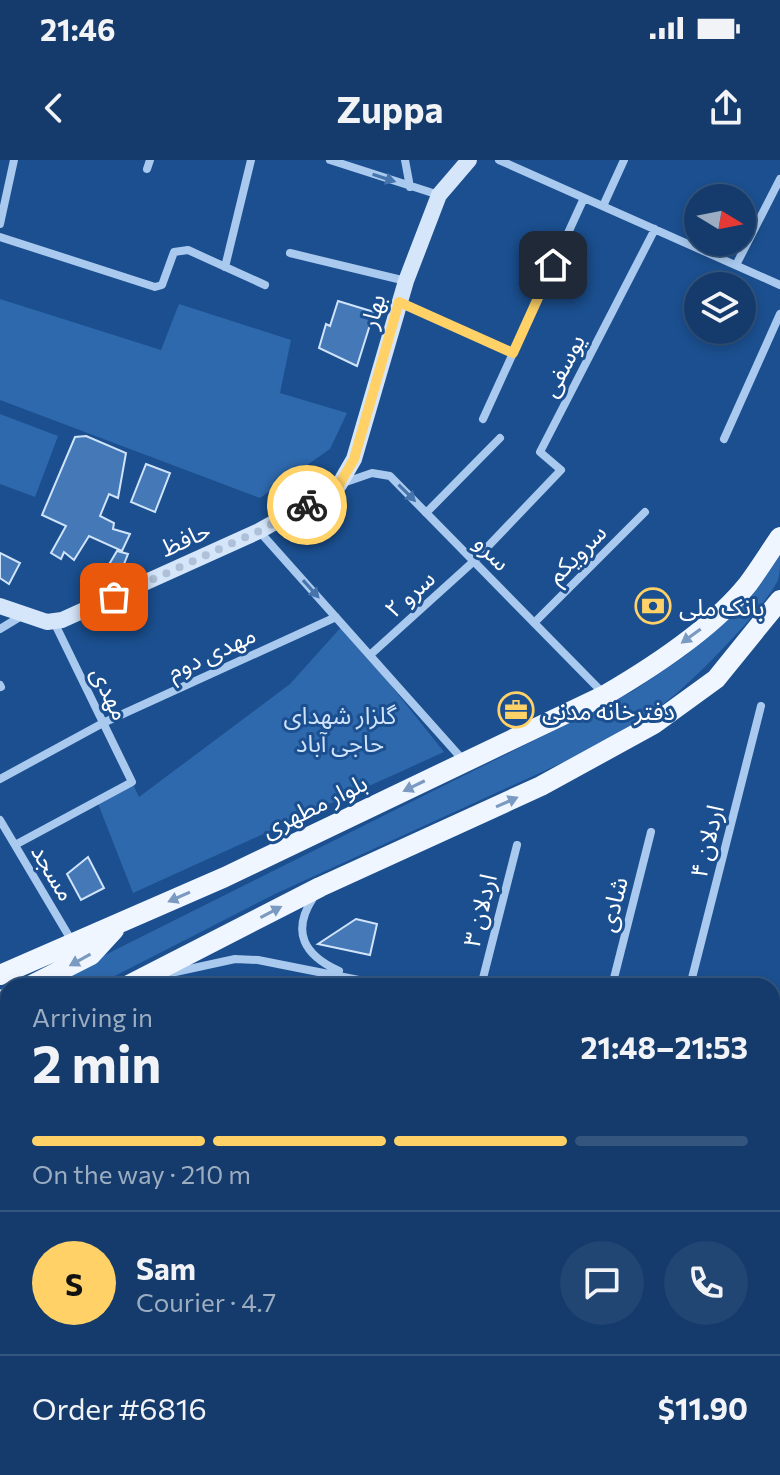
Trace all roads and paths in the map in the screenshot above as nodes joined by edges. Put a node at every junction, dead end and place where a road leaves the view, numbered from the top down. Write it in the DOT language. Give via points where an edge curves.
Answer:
graph roads {
  1 [pos="14,160"];
  2 [pos="251,160"];
  3 [pos="330,160"];
  4 [pos="405,160"];
  5 [pos="469,160"];
  6 [pos="499,160"];
  7 [pos="624,160"];
  8 [pos="780,179"];
  9 [pos="410,187"];
  10 [pos="439,195"];
  11 [pos="584,198"];
  12 [pos="603,206"];
  13 [pos="0,224"];
  14 [pos="655,229"];
  15 [pos="0,237"];
  16 [pos="290,253"];
  17 [pos="736,265"];
  18 [pos="225,267"];
  19 [pos="406,281"];
  20 [pos="265,285"];
  21 [pos="780,285"];
  22 [pos="399,302"];
  23 [pos="780,314"];
  24 [pos="513,353"];
  25 [pos="483,419"];
  26 [pos="500,438"];
  27 [pos="724,439"];
  28 [pos="561,470"];
  29 [pos="339,485"];
  30 [pos="645,512"];
  31 [pos="426,513"];
  32 [pos="259,531"];
  33 [pos="780,537"];
  34 [pos="474,561"];
  35 [pos="780,600"];
  36 [pos="0,606"];
  37 [pos="23,615"];
  38 [pos="336,617"];
  39 [pos="54,622"];
  40 [pos="780,622"];
  41 [pos="534,623"];
  42 [pos="0,629"];
  43 [pos="370,655"];
  44 [pos="716,679"];
  45 [pos="605,695"];
  46 [pos="761,706"];
  47 [pos="103,723"];
  48 [pos="464,761"];
  49 [pos="0,779"];
  50 [pos="0,820"];
  51 [pos="651,832"];
  52 [pos="15,845"];
  53 [pos="517,845"];
  54 [pos="320,887"];
  55 [pos="123,922"];
  56 [pos="73,944"];
  57 [pos="0,975"];
  58 [pos="351,977"];
  59 [pos="46,978"];
  60 [pos="144,978"];
  61 [pos="157,978"];
  62 [pos="355,978"];
  63 [pos="483,978"];
  64 [pos="614,978"];
  65 [pos="692,978"];
  1 -- 13 [label="street"];
  2 -- 18 [label="street"];
  3 -- 9 [label="street, one-way"];
  4 -- 9 [label="street"];
  5 -- 10 [label="street, بهار"];
  6 -- 11 [label="street"];
  7 -- 12 [label="street"];
  8 -- 17 [label="street"];
  9 -- 10 [label="street"];
  10 -- 19 [label="street, بهار"];
  11 -- 12 [label="street"];
  11 -- 24 [label="street"];
  12 -- 14 [label="street"];
  14 -- 17 [label="street"];
  14 -- 28 [label="street, یوسفی" via="540,452"];
  15 -- 18 [label="street" via="155,287 162,285 179,249"];
  16 -- 19 [label="street"];
  17 -- 21 [label="street"];
  18 -- 20 [label="street"];
  19 -- 22 [label="street, بهار"];
  22 -- 24 [label="street"];
  22 -- 29 [label="street, بهار" via="354,459"];
  23 -- 27 [label="street"];
  24 -- 25 [label="street"];
  26 -- 31 [label="street"];
  28 -- 34 [label="street, سرو ۲"];
  29 -- 31 [label="street, سرو, one-way" via="383,473"];
  29 -- 32 [label="street, حافظ"];
  30 -- 41 [label="street, سرویکم"];
  31 -- 34 [label="street, سرو"];
  32 -- 38 [label="street, one-way"];
  32 -- 39 [label="street, حافظ"];
  33 -- 45 [label="main road, بلوار مطهری, one-way" via="747,585 703,627"];
  34 -- 41 [label="street, سرو"];
  34 -- 43 [label="street, سرو ۲"];
  35 -- 44 [label="main road"];
  36 -- 37 [label="street"];
  37 -- 39 [label="street"];
  37 -- 42 [label="street"];
  38 -- 43 [label="street"];
  38 -- 47 [label="street, مهدی دوم"];
  39 -- 47 [label="street, مهدی"];
  40 -- 44 [label="main road"];
  41 -- 45 [label="street, سرو"];
  43 -- 48 [label="street"];
  54 -- 44 [label="main road, one-way" via="541,786 654,724"];
  45 -- 48 [label="main road, بلوار مطهری"];
  46 -- 65 [label="street, اردلان ۴"];
  47 -- 49 [label="street, مهدی دوم"];
  47 -- 52 [label="street, مهدی" via="132,782"];
  48 -- 55 [label="main road, بلوار مطهری, one-way"];
  50 -- 52 [label="street, مسجد"];
  51 -- 64 [label="street, شادی"];
  52 -- 56 [label="street, مسجد"];
  53 -- 63 [label="street, اردلان ۳"];
  54 -- 58 [label="street" via="303,913 303,938 324,964"];
  60 -- 54 [label="main road, one-way"];
  55 -- 56 [label="main road, بلوار مطهری"];
  55 -- 59 [label="main road, one-way" via="91,955"];
  56 -- 57 [label="main road, بلوار مطهری"];
  58 -- 61 [label="street" via="235,959"];
  58 -- 62 [label="street"];
}
